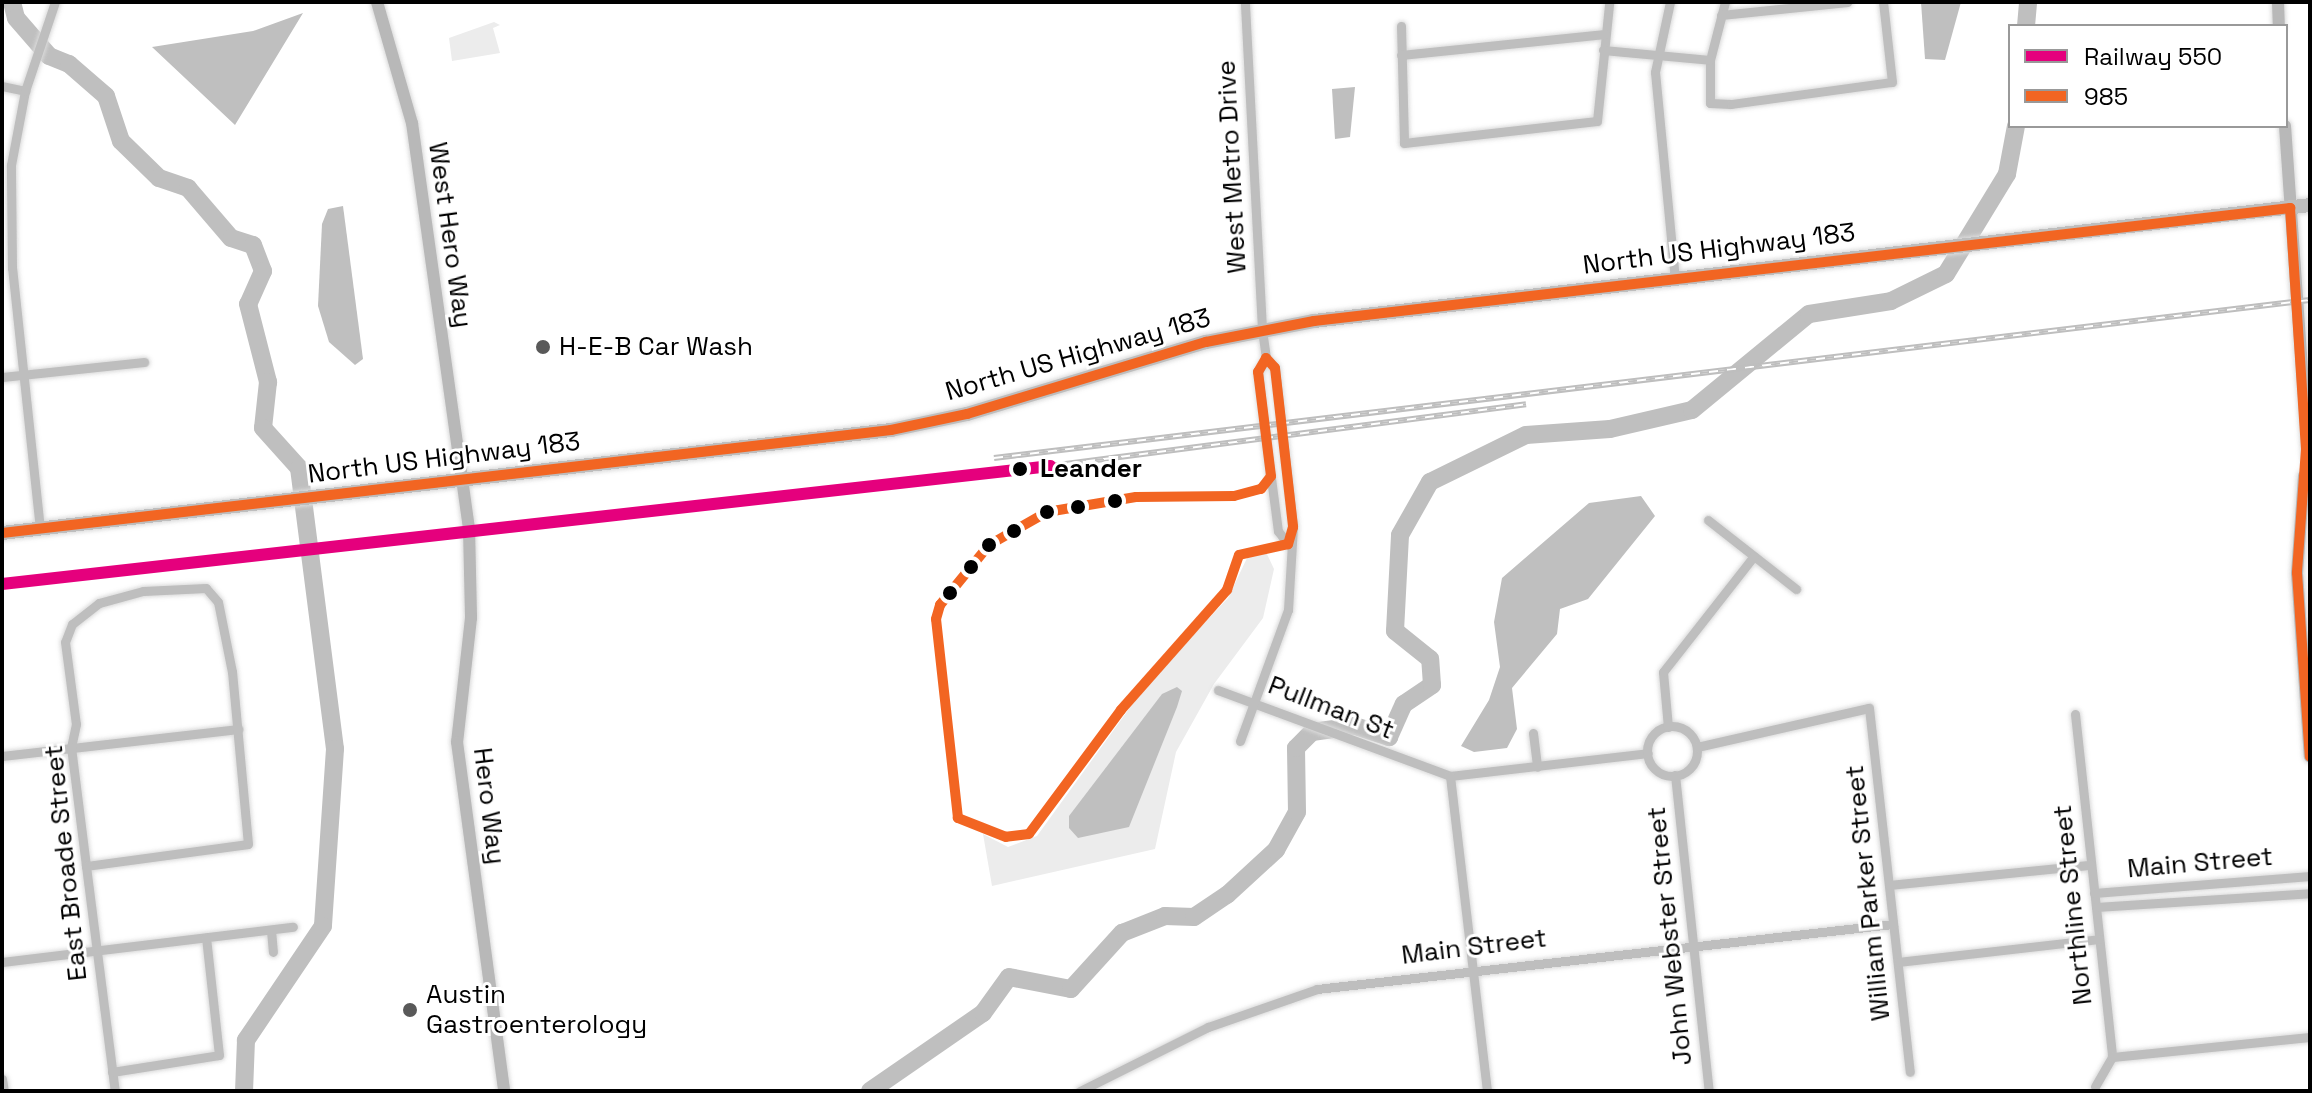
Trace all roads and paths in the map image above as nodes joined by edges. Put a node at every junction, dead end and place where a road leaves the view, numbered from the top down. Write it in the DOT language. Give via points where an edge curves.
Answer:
graph roads {
  1 [pos="55,2"];
  2 [pos="377,2"];
  3 [pos="1245,2"];
  4 [pos="1670,2"];
  5 [pos="1725,2"];
  6 [pos="1847,2"];
  7 [pos="1883,2"];
  8 [pos="2278,2"];
  9 [pos="1609,4"];
  10 [pos="1721,15"];
  11 [pos="2279,24"];
  12 [pos="1401,26"];
  13 [pos="1605,34"];
  14 [pos="1603,50"];
  15 [pos="1401,55"];
  16 [pos="1657,55"];
  17 [pos="1710,60"];
  18 [pos="2,86"];
  19 [pos="25,91"];
  20 [pos="2285,128"];
  21 [pos="2310,205"];
  22 [pos="2290,208"];
  23 [pos="6,229"];
  24 [pos="1675,278"];
  25 [pos="1262,329"];
  26 [pos="1266,358"];
  27 [pos="144,362"];
  28 [pos="23,375"];
  29 [pos="2,377"];
  30 [pos="2306,449"];
  31 [pos="462,479"];
  32 [pos="2310,484"];
  33 [pos="1708,520"];
  34 [pos="40,529"];
  35 [pos="2,533"];
  36 [pos="1288,544"];
  37 [pos="1754,556"];
  38 [pos="1796,589"];
  39 [pos="1218,690"];
  40 [pos="1255,702"];
  41 [pos="2075,714"];
  42 [pos="1668,727"];
  43 [pos="238,729"];
  44 [pos="1533,733"];
  45 [pos="1240,741"];
  46 [pos="71,747"];
  47 [pos="1697,747"];
  48 [pos="1648,753"];
  49 [pos="2,756"];
  50 [pos="2310,757"];
  51 [pos="1537,767"];
  52 [pos="1675,775"];
  53 [pos="1450,776"];
  54 [pos="2091,865"];
  55 [pos="86,866"];
  56 [pos="2310,876"];
  57 [pos="1889,885"];
  58 [pos="2094,893"];
  59 [pos="2310,893"];
  60 [pos="2096,907"];
  61 [pos="1893,924"];
  62 [pos="293,927"];
  63 [pos="271,930"];
  64 [pos="206,938"];
  65 [pos="2099,939"];
  66 [pos="1693,944"];
  67 [pos="96,950"];
  68 [pos="273,952"];
  69 [pos="2,962"];
  70 [pos="1898,962"];
  71 [pos="1473,970"];
  72 [pos="2310,1037"];
  73 [pos="2112,1057"];
  74 [pos="112,1072"];
  75 [pos="1910,1072"];
  76 [pos="2,1079"];
  77 [pos="2095,1086"];
  78 [pos="4,1091"];
  79 [pos="115,1091"];
  80 [pos="504,1091"];
  81 [pos="1080,1091"];
  82 [pos="1487,1091"];
  83 [pos="1709,1091"];
  1 -- 19 [label="street"];
  2 -- 31 [label="street, West Hero Way" via="412,123"];
  3 -- 25 [label="street, West Metro Drive"];
  4 -- 16 [label="street"];
  5 -- 10 [label="street"];
  6 -- 10 [label="street"];
  7 -- 17 [label="street" via="1892,82 1710,103"];
  8 -- 11 [label="street"];
  9 -- 13 [label="street"];
  10 -- 17 [label="street"];
  12 -- 15 [label="street"];
  13 -- 14 [label="street"];
  13 -- 15 [label="street"];
  14 -- 15 [label="street" via="1597,121 1404,143"];
  14 -- 16 [label="street"];
  16 -- 17 [label="street"];
  16 -- 24 [label="street"];
  18 -- 19 [label="street"];
  19 -- 23 [label="street"];
  20 -- 22 [label="street"];
  21 -- 22 [label="main road, North US Highway 183"];
  22 -- 24 [label="main road, North US Highway 183"];
  22 -- 30 [label="street"];
  23 -- 28 [label="street"];
  24 -- 25 [label="main road, North US Highway 183"];
  25 -- 26 [label="street, West Metro Drive"];
  25 -- 31 [label="main road, North US Highway 183" via="916,425"];
  26 -- 36 [label="street" via="1275,368 1293,527"];
  26 -- 36 [label="street" via="1258,372 1266,440 1278,531"];
  27 -- 28 [label="street"];
  28 -- 29 [label="street"];
  28 -- 34 [label="street"];
  30 -- 32 [label="street"];
  30 -- 50 [label="street" via="2297,573"];
  31 -- 34 [label="main road, North US Highway 183"];
  31 -- 80 [label="street, Hero Way" via="473,566 457,742 460,787"];
  33 -- 37 [label="street"];
  34 -- 35 [label="main road, North US Highway 183"];
  36 -- 40 [label="street" via="1288,610"];
  37 -- 38 [label="street"];
  37 -- 42 [label="street" via="1663,672"];
  39 -- 40 [label="street, Pullman St"];
  40 -- 45 [label="street"];
  40 -- 53 [label="street, Pullman St"];
  41 -- 54 [label="street, Northline Street"];
  42 -- 47 [label="street" via="1683,728"];
  42 -- 48 [label="street" via="1654,734"];
  43 -- 46 [label="street"];
  43 -- 46 [label="street, East Broade Street" via="225,628 211,591 198,586 124,596 84,612 68,631 63,654 76,724"];
  43 -- 55 [label="street" via="248,844"];
  44 -- 51 [label="street"];
  46 -- 49 [label="street"];
  46 -- 55 [label="street, East Broade Street"];
  47 -- 52 [label="street" via="1694,763"];
  47 -- 57 [label="street, William Parker Street" via="1869,708"];
  48 -- 51 [label="street"];
  48 -- 52 [label="street" via="1657,771"];
  51 -- 53 [label="street"];
  52 -- 66 [label="street, John Webster Street"];
  53 -- 71 [label="street"];
  54 -- 57 [label="street, Main Street"];
  54 -- 58 [label="street, Northline Street"];
  55 -- 67 [label="street, East Broade Street"];
  56 -- 58 [label="street, Main Street"];
  57 -- 61 [label="street, William Parker Street"];
  58 -- 60 [label="street, Northline Street"];
  59 -- 60 [label="street, Main Street"];
  60 -- 65 [label="street, Northline Street"];
  61 -- 66 [label="street, Main Street"];
  61 -- 70 [label="street, William Parker Street"];
  62 -- 63 [label="street"];
  63 -- 64 [label="street"];
  63 -- 68 [label="street"];
  64 -- 67 [label="street"];
  64 -- 74 [label="street" via="219,1055"];
  65 -- 70 [label="street"];
  65 -- 73 [label="street, Northline Street"];
  66 -- 71 [label="street, Main Street"];
  66 -- 83 [label="street, John Webster Street"];
  67 -- 69 [label="street"];
  67 -- 74 [label="street, East Broade Street"];
  70 -- 75 [label="street, William Parker Street"];
  71 -- 81 [label="street, Main Street" via="1317,989 1252,1009"];
  71 -- 82 [label="street"];
  72 -- 73 [label="street"];
  73 -- 77 [label="street"];
  74 -- 79 [label="street, East Broade Street"];
  76 -- 78 [label="street"];
}
